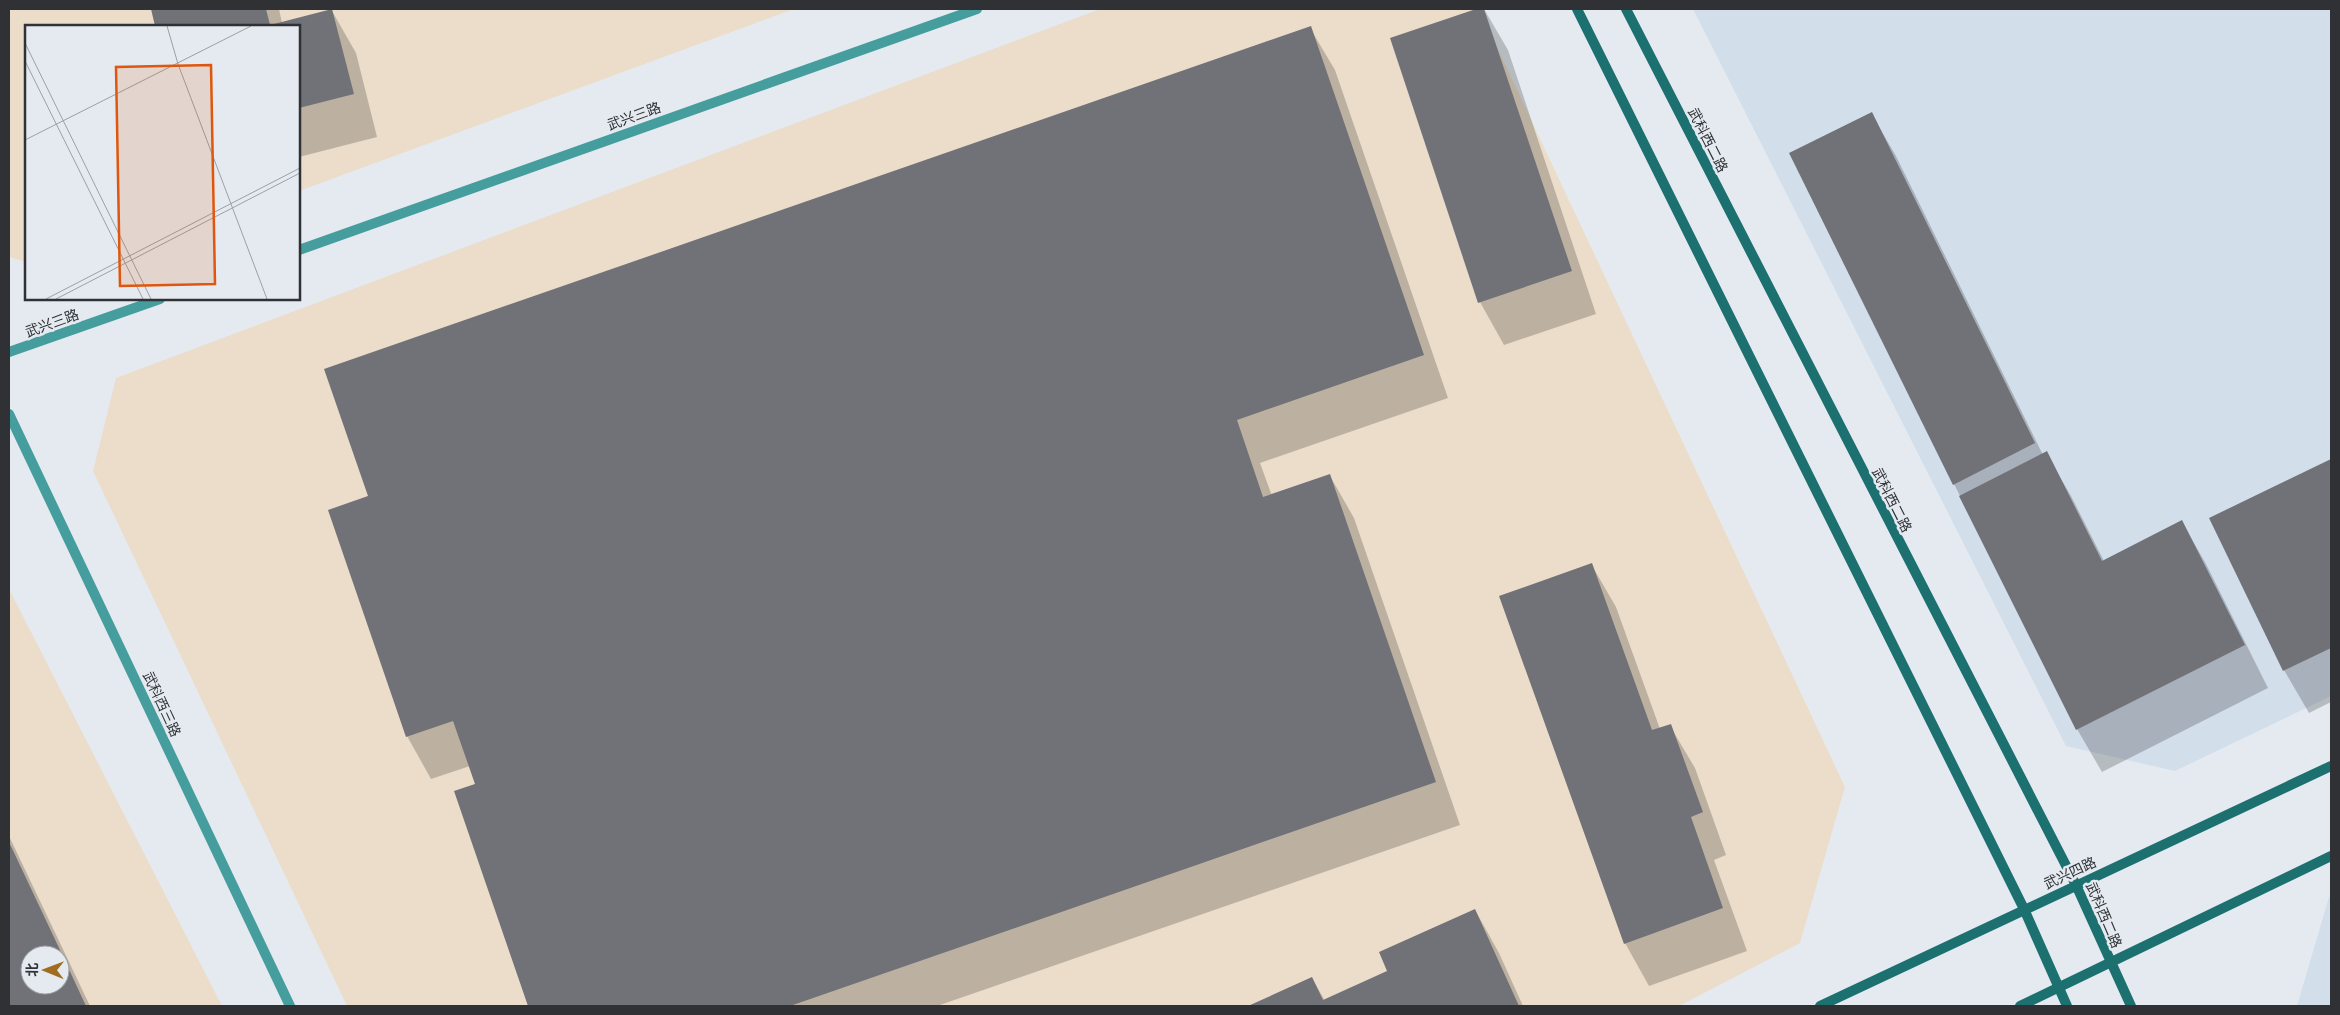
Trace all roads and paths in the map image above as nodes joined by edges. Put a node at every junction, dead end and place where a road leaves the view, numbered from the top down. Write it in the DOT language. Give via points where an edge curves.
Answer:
graph roads {
  1 [pos="978,9"];
  2 [pos="1577,9"];
  3 [pos="1626,9"];
  4 [pos="300,250"];
  5 [pos="157,300"];
  6 [pos="9,352"];
  7 [pos="9,414"];
  8 [pos="2331,766"];
  9 [pos="2331,856"];
  10 [pos="2076,885"];
  11 [pos="2024,909"];
  12 [pos="2110,963"];
  13 [pos="2058,988"];
  14 [pos="290,1006"];
  15 [pos="1820,1006"];
  16 [pos="2020,1006"];
  17 [pos="2068,1006"];
  18 [pos="2131,1006"];
  1 -- 4 [label="street, 武兴三路"];
  2 -- 11 [label="street"];
  3 -- 10 [label="street, 武科西二路"];
  5 -- 6 [label="street, 武兴三路"];
  7 -- 14 [label="street, 武科西三路"];
  8 -- 10 [label="street, 武兴四路"];
  9 -- 12 [label="street"];
  10 -- 11 [label="street, 武兴四路"];
  10 -- 12 [label="street, 武科西二路"];
  11 -- 13 [label="street"];
  11 -- 15 [label="street, 武兴四路"];
  12 -- 13 [label="street"];
  12 -- 18 [label="street, 武科西二路"];
  13 -- 16 [label="street"];
  13 -- 17 [label="street"];
}
